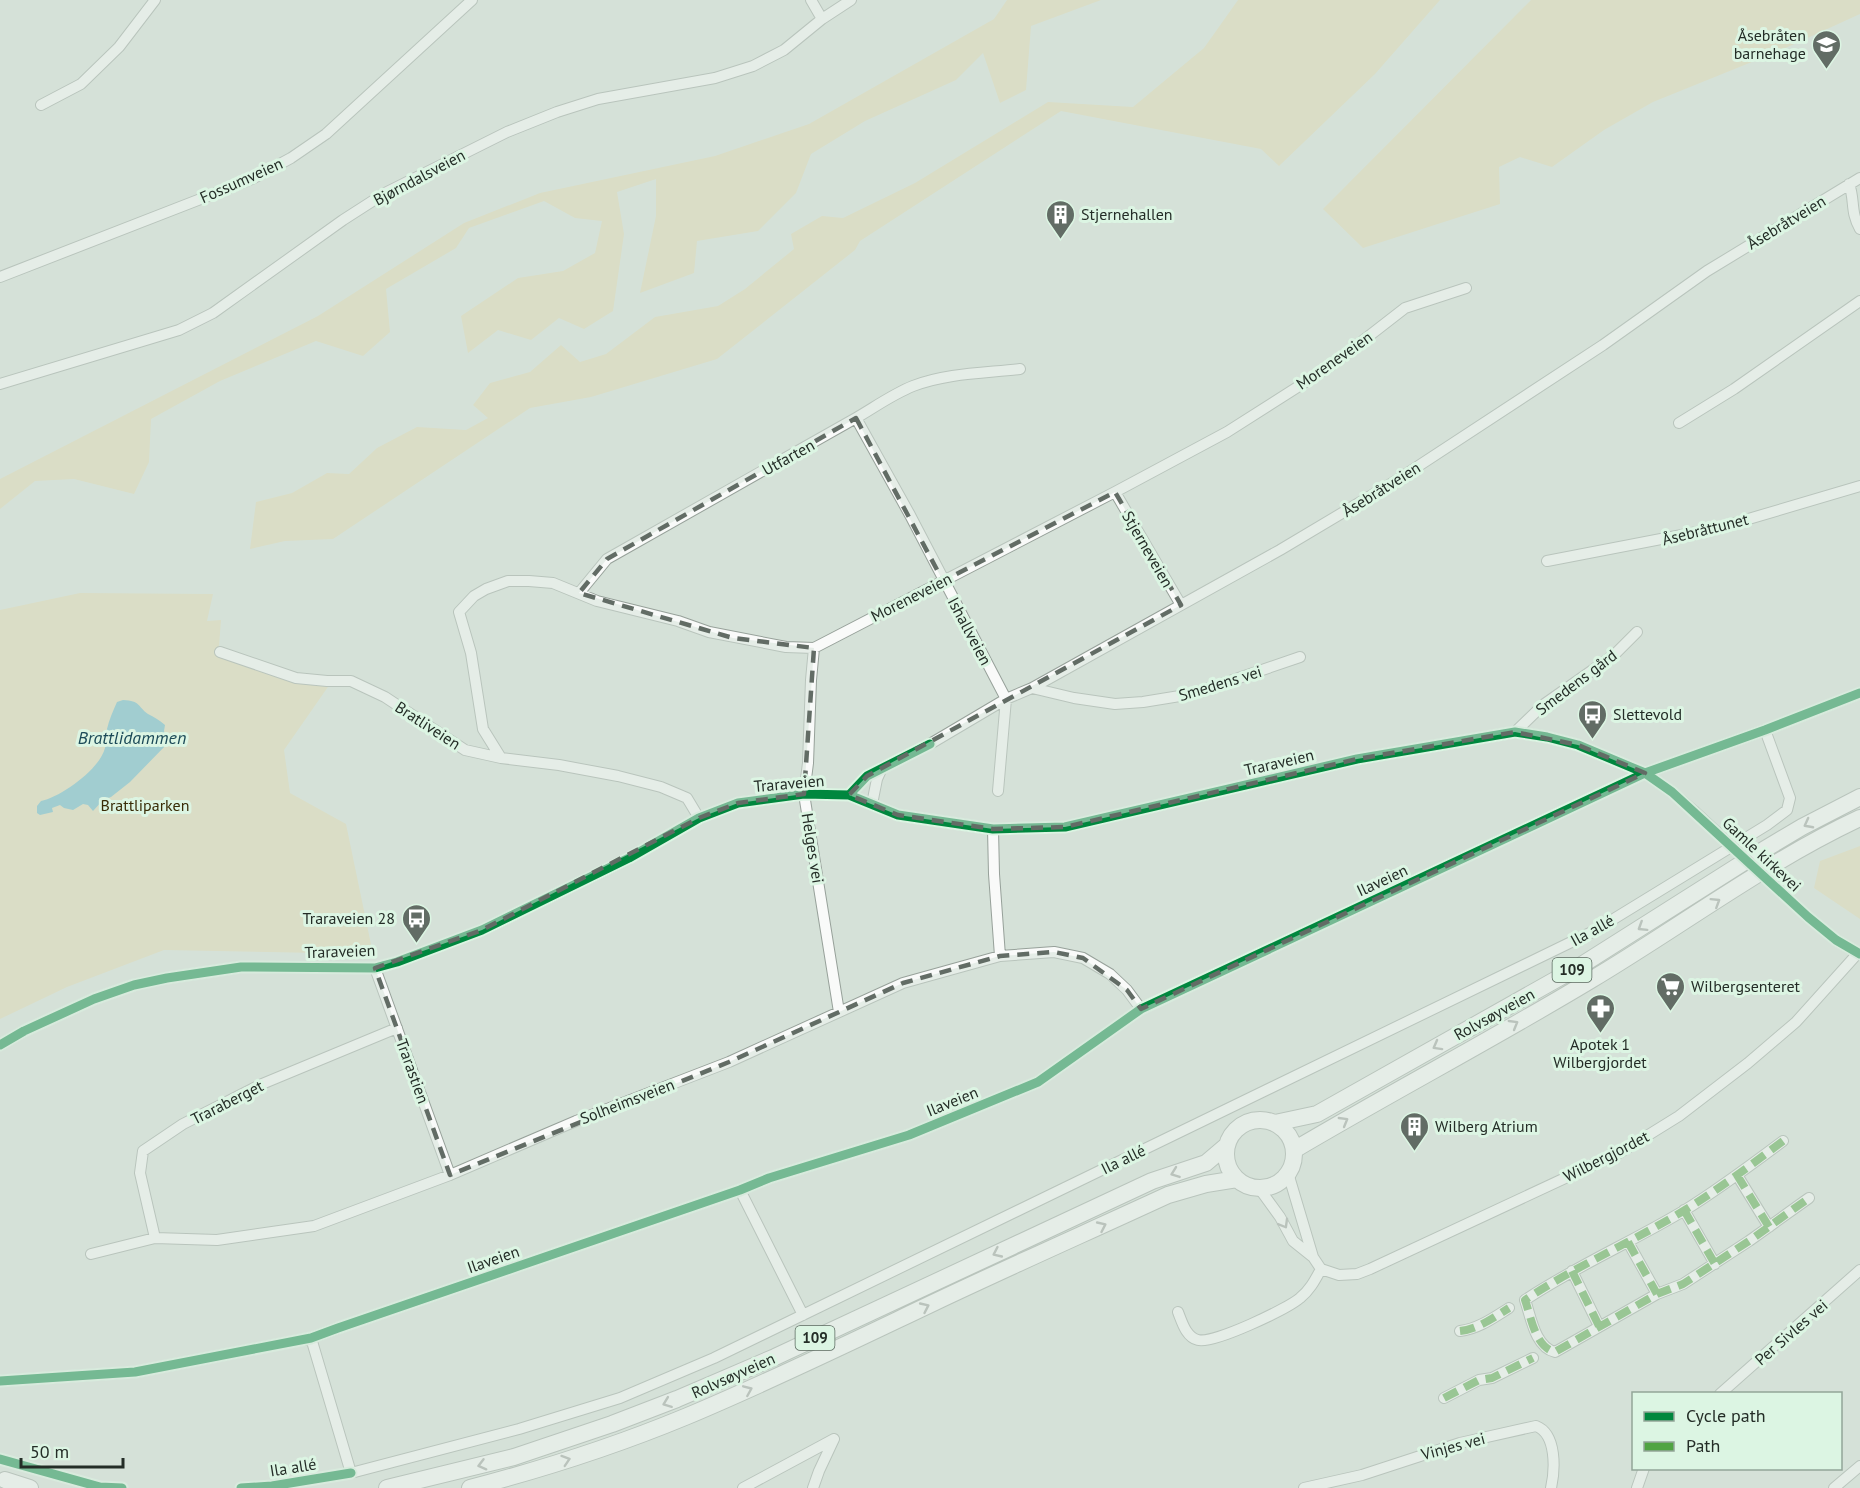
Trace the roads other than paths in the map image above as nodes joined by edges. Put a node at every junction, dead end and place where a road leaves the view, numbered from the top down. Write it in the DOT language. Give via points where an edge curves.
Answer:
graph roads {
  1 [pos="155,0"];
  2 [pos="472,0"];
  3 [pos="811,0"];
  4 [pos="851,0"];
  5 [pos="822,19"];
  6 [pos="41,105"];
  7 [pos="1860,178"];
  8 [pos="1849,184"];
  9 [pos="1860,228"];
  10 [pos="0,277"];
  11 [pos="1466,288"];
  12 [pos="1860,301"];
  13 [pos="1020,369"];
  14 [pos="0,384"];
  15 [pos="856,418"];
  16 [pos="1679,423"];
  17 [pos="1860,486"];
  18 [pos="1115,492"];
  19 [pos="1547,561"];
  20 [pos="943,581"];
  21 [pos="579,593"];
  22 [pos="1181,605"];
  23 [pos="1637,632"];
  24 [pos="814,648"];
  25 [pos="220,652"];
  26 [pos="1300,657"];
  27 [pos="1032,688"];
  28 [pos="1860,693"];
  29 [pos="1005,699"];
  30 [pos="1765,730"];
  31 [pos="1515,732"];
  32 [pos="501,758"];
  33 [pos="882,768"];
  34 [pos="1645,773"];
  35 [pos="998,791"];
  36 [pos="804,794"];
  37 [pos="849,795"];
  38 [pos="1860,797"];
  39 [pos="872,804"];
  40 [pos="699,818"];
  41 [pos="1860,818"];
  42 [pos="993,829"];
  43 [pos="1859,953"];
  44 [pos="1000,956"];
  45 [pos="375,968"];
  46 [pos="1141,1010"];
  47 [pos="839,1012"];
  48 [pos="397,1028"];
  49 [pos="0,1045"];
  50 [pos="1275,1123"];
  51 [pos="1783,1142"];
  52 [pos="1226,1146"];
  53 [pos="1294,1150"];
  54 [pos="1288,1173"];
  55 [pos="1737,1175"];
  56 [pos="450,1176"];
  57 [pos="1237,1179"];
  58 [pos="1259,1188"];
  59 [pos="740,1190"];
  60 [pos="1809,1198"];
  61 [pos="1684,1210"];
  62 [pos="1769,1227"];
  63 [pos="155,1238"];
  64 [pos="1628,1242"];
  65 [pos="91,1254"];
  66 [pos="1313,1257"];
  67 [pos="1715,1264"];
  68 [pos="1321,1269"];
  69 [pos="1860,1270"];
  70 [pos="1572,1271"];
  71 [pos="1657,1294"];
  72 [pos="1509,1308"];
  73 [pos="1178,1312"];
  74 [pos="803,1315"];
  75 [pos="1599,1326"];
  76 [pos="1460,1331"];
  77 [pos="311,1338"];
  78 [pos="1533,1358"];
  79 [pos="0,1381"];
  80 [pos="1722,1392"];
  81 [pos="1444,1398"];
  82 [pos="1860,1466"];
  83 [pos="1643,1470"];
  84 [pos="5,1481"];
  85 [pos="30,1488"];
  86 [pos="387,1488"];
  87 [pos="470,1488"];
  88 [pos="743,1488"];
  89 [pos="813,1488"];
  90 [pos="1304,1488"];
  91 [pos="1551,1488"];
  92 [pos="1637,1488"];
  93 [pos="1834,1488"];
  1 -- 6 [label="street" via="119,47 81,84"];
  2 -- 10 [label="street, Fossumveien" via="326,134 291,158 252,179"];
  3 -- 5 [label="street"];
  4 -- 5 [label="street, Bjørndalsveien"];
  5 -- 14 [label="street, Bjørndalsveien" via="784,50 753,66 715,78 598,99 507,132 385,193 213,313 179,330"];
  7 -- 8 [label="street, Åsebråtveien"];
  8 -- 9 [label="street" via="1855,221"];
  8 -- 22 [label="street, Åsebråtveien" via="1707,271 1603,345 1394,482"];
  11 -- 18 [label="street, Moreneveien" via="1405,308 1329,367 1237,426"];
  12 -- 16 [label="street"];
  13 -- 15 [label="street, Utfarten" via="947,377 915,385"];
  15 -- 20 [label="street, Ishallveien"];
  15 -- 21 [label="street, Utfarten" via="606,559"];
  17 -- 19 [label="street, Åsebråttunet" via="1718,528"];
  18 -- 20 [label="street, Moreneveien"];
  18 -- 22 [label="street, Stjerneveien"];
  20 -- 24 [label="street, Moreneveien"];
  20 -- 29 [label="street, Ishallveien"];
  21 -- 24 [label="street, Moreneveien" via="733,638"];
  21 -- 32 [label="street, Moreneveien" via="553,583 508,582 474,596 459,612 471,653 483,729"];
  22 -- 27 [label="street, Åsebråtveien"];
  23 -- 31 [label="street, Smedens gård" via="1614,656 1544,705"];
  24 -- 36 [label="street, Helges vei"];
  25 -- 32 [label="street, Bratliveien" via="296,678 351,681 385,697 465,750"];
  26 -- 27 [label="street, Smedens vei" via="1192,694 1143,702 1115,704"];
  27 -- 29 [label="street, Åsebråtveien"];
  28 -- 30 [label="street, Ilaveien"];
  29 -- 33 [label="street, Åsebråtveien"];
  29 -- 35 [label="street"];
  30 -- 34 [label="street, Ilaveien"];
  30 -- 74 [label="street, Ila allé" via="1790,798 1787,810 1594,931"];
  31 -- 34 [label="street, Traraveien" via="1578,745"];
  31 -- 42 [label="street, Traraveien" via="1357,759 1065,827"];
  32 -- 40 [label="street, Bratliveien" via="607,774 661,787 687,798"];
  33 -- 37 [label="street, Åsebråtveien" via="867,776"];
  33 -- 39 [label="street"];
  34 -- 43 [label="street, Gamle kirkevei, bridge" via="1694,811 1808,917"];
  34 -- 46 [label="street, Ilaveien"];
  36 -- 37 [label="street, Traraveien"];
  36 -- 40 [label="street, Traraveien" via="738,803"];
  36 -- 47 [label="street, Helges vei"];
  37 -- 39 [label="street, Traraveien"];
  38 -- 50 [label="main road, Rolvsøyveien / 109, one-way" via="1760,852 1580,966 1317,1114"];
  39 -- 42 [label="street, Traraveien" via="898,815"];
  40 -- 45 [label="street, Traraveien" via="629,858 482,930"];
  53 -- 41 [label="main road, Rolvsøyveien / 109, one-way" via="1592,980 1773,866"];
  42 -- 44 [label="street"];
  43 -- 68 [label="street, Wilbergjordet" via="1796,1022 1748,1063 1679,1116 1621,1152 1370,1269 1339,1275"];
  44 -- 46 [label="street, Solheimsveien" via="1054,952 1083,958 1128,990"];
  44 -- 47 [label="street, Solheimsveien" via="903,983"];
  45 -- 48 [label="street, Trarastien"];
  45 -- 49 [label="street, Traraveien" via="241,967 156,980 94,999"];
  46 -- 59 [label="street, Ilaveien" via="1038,1082 909,1135"];
  47 -- 56 [label="street, Solheimsveien" via="729,1062 576,1121"];
  48 -- 56 [label="street, Trarastien"];
  48 -- 63 [label="street, Traraberget" via="262,1084 183,1124 143,1151 140,1173"];
  50 -- 52 [label="main road, 109" via="1251,1121 1240,1126"];
  50 -- 53 [label="main road" via="1288,1134"];
  51 -- 55 [label="street"];
  52 -- 57 [label="main road" via="1227,1164"];
  52 -- 86 [label="main road, Rolvsøyveien / 109, one-way" via="1206,1163 1152,1181 677,1400 514,1457"];
  53 -- 54 [label="main road"];
  54 -- 58 [label="main road" via="1275,1185"];
  54 -- 66 [label="street"];
  55 -- 61 [label="street"];
  55 -- 62 [label="street"];
  56 -- 63 [label="street, Solheimsveien" via="314,1226 217,1240"];
  57 -- 58 [label="main road"];
  87 -- 57 [label="main road, Rolvsøyveien / 109, one-way" via="601,1449 684,1417 1168,1195"];
  58 -- 66 [label="street, one-way" via="1293,1240"];
  59 -- 74 [label="street"];
  59 -- 77 [label="street, Ilaveien"];
  60 -- 62 [label="street"];
  61 -- 64 [label="street"];
  61 -- 67 [label="street"];
  62 -- 67 [label="street"];
  63 -- 65 [label="street, Solheimsveien"];
  64 -- 70 [label="street"];
  64 -- 71 [label="street"];
  66 -- 68 [label="street"];
  67 -- 71 [label="street" via="1683,1284"];
  68 -- 73 [label="street" via="1310,1289 1298,1300 1214,1339 1198,1340 1187,1333"];
  69 -- 80 [label="street, Per Sivles vei"];
  70 -- 75 [label="street"];
  70 -- 75 [label="street" via="1525,1300 1539,1342 1555,1352"];
  71 -- 75 [label="street"];
  72 -- 76 [label="street"];
  74 -- 77 [label="street, Ila allé" via="620,1398 351,1473"];
  77 -- 79 [label="street, Ilaveien" via="135,1372"];
  78 -- 81 [label="street"];
  82 -- 93 [label="street"];
  83 -- 92 [label="street"];
  84 -- 85 [label="main road"];
  88 -- 89 [label="street" via="834,1439"];
  90 -- 91 [label="street, Vinjes vei" via="1362,1475 1460,1443 1536,1426 1549,1437 1554,1462"];
}
